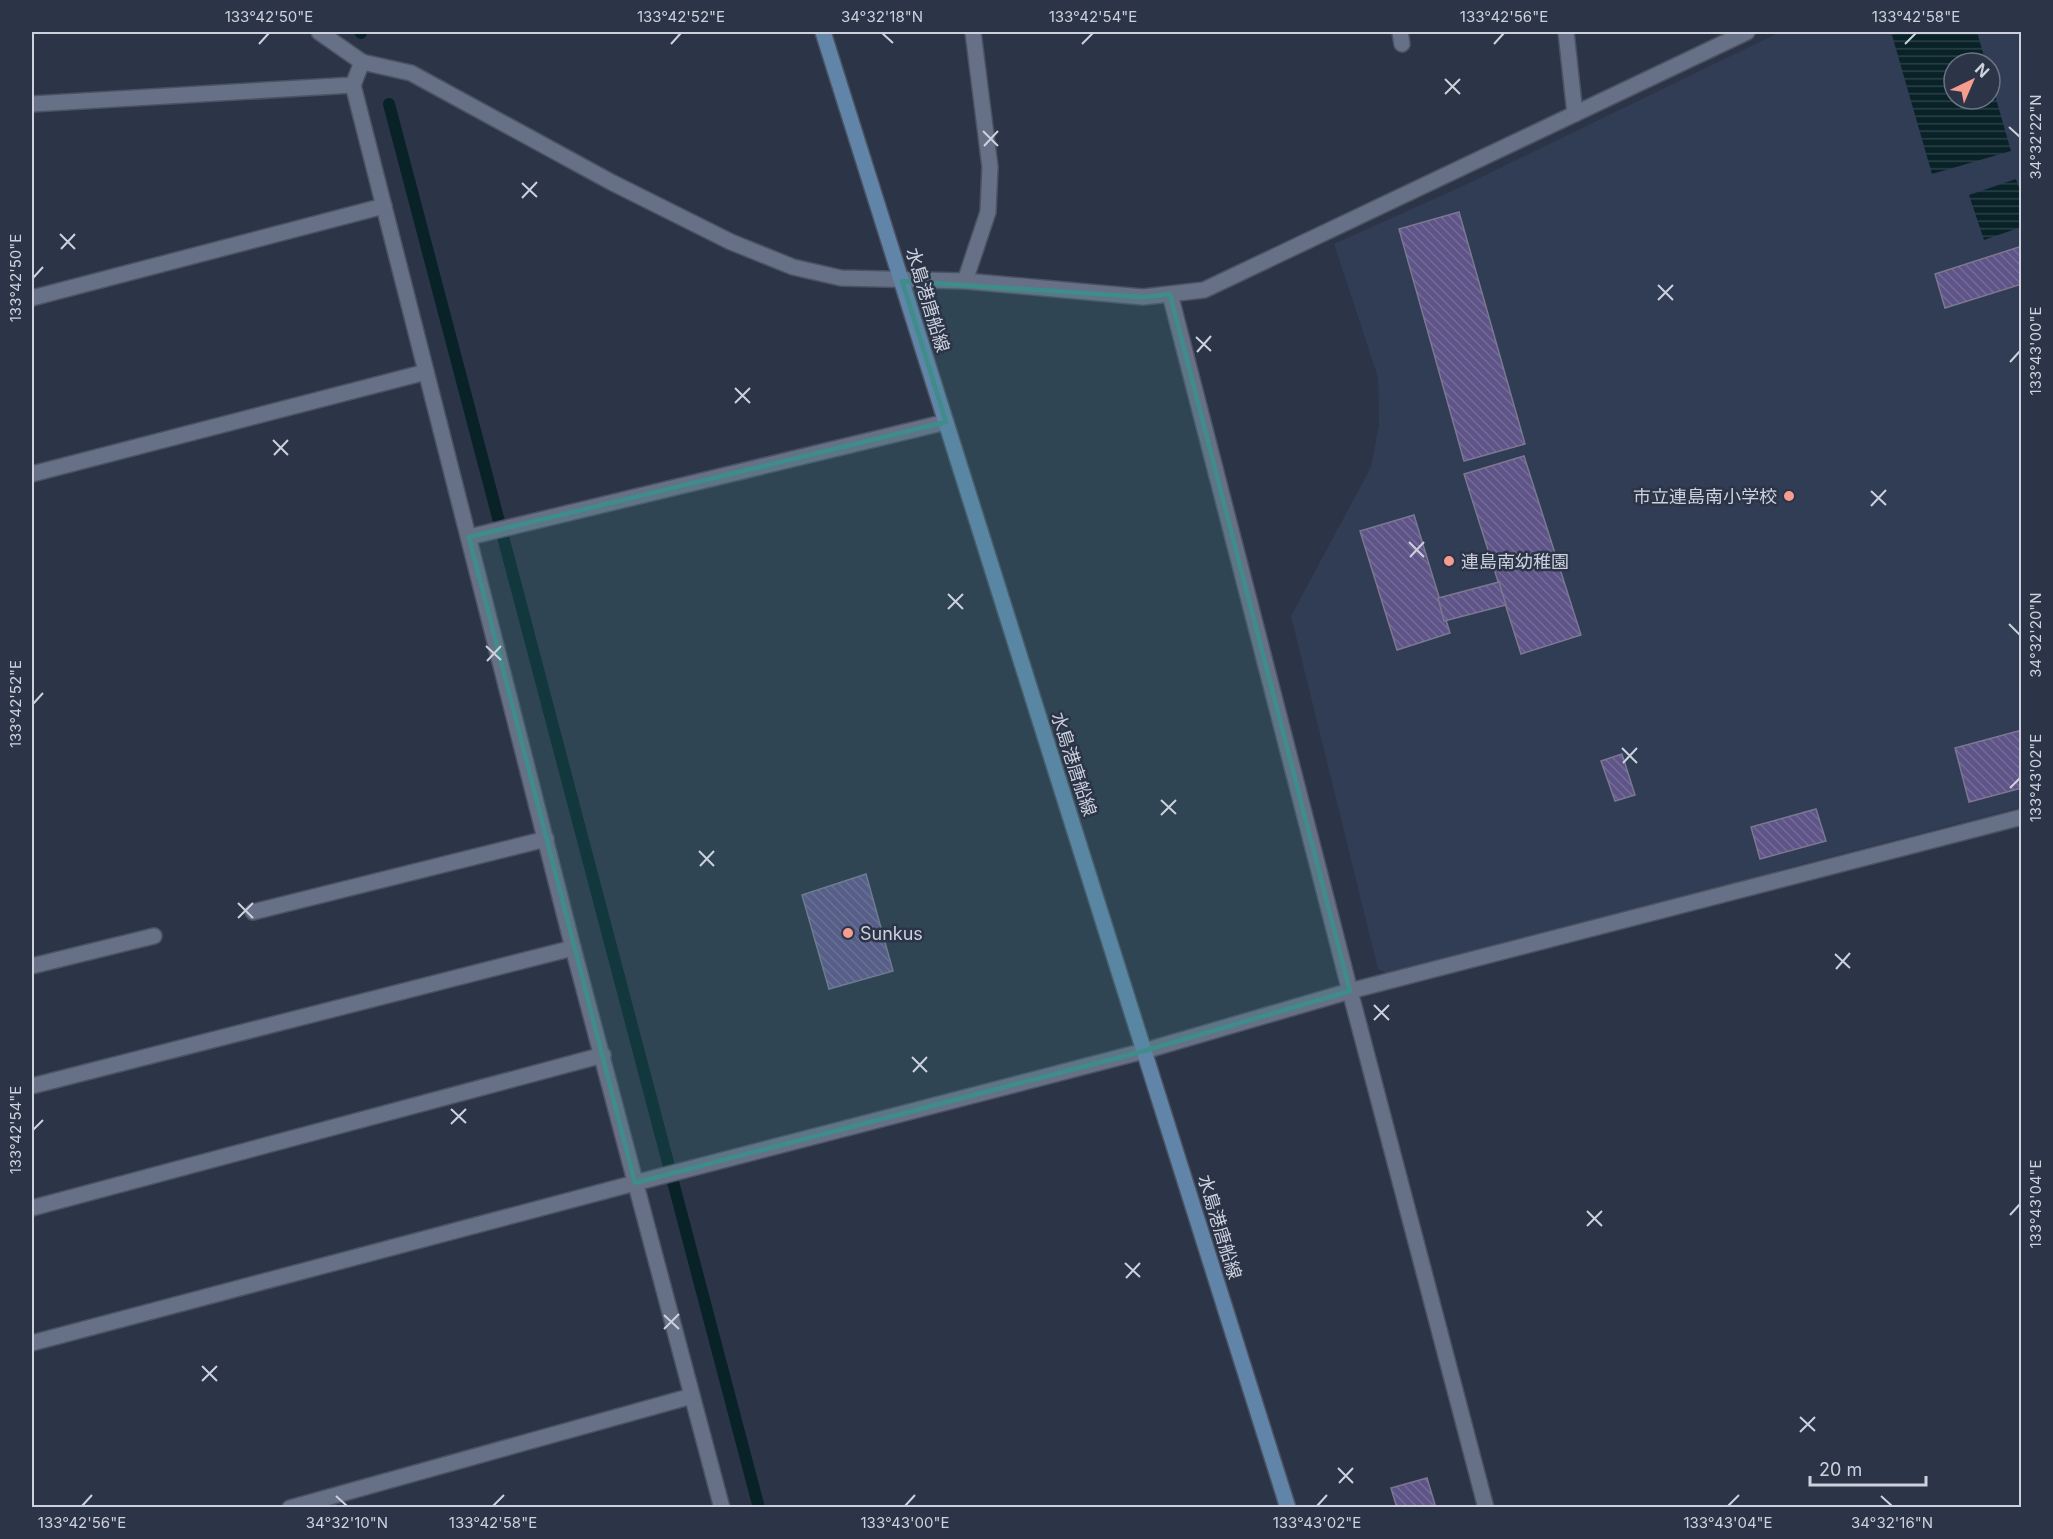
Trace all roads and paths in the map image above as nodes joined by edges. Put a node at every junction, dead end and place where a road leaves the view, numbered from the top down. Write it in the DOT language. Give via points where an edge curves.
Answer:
graph roads {
  1 [pos="320,32"];
  2 [pos="823,32"];
  3 [pos="973,32"];
  4 [pos="1566,32"];
  5 [pos="1747,32"];
  6 [pos="362,62"];
  7 [pos="353,85"];
  8 [pos="32,104"];
  9 [pos="1575,114"];
  10 [pos="384,206"];
  11 [pos="902,281"];
  12 [pos="965,281"];
  13 [pos="1170,294"];
  14 [pos="32,298"];
  15 [pos="426,372"];
  16 [pos="946,422"];
  17 [pos="32,474"];
  18 [pos="469,537"];
  19 [pos="2022,817"];
  20 [pos="546,839"];
  21 [pos="253,912"];
  22 [pos="154,936"];
  23 [pos="573,948"];
  24 [pos="32,966"];
  25 [pos="1350,991"];
  26 [pos="1144,1051"];
  27 [pos="603,1055"];
  28 [pos="32,1086"];
  29 [pos="636,1183"];
  30 [pos="32,1208"];
  31 [pos="32,1343"];
  32 [pos="692,1396"];
  33 [pos="291,1508"];
  34 [pos="722,1508"];
  35 [pos="1288,1508"];
  36 [pos="1486,1508"];
  1 -- 6 [label="street"];
  2 -- 11 [label="main road, 水島港唐船線"];
  3 -- 12 [label="street" via="990,167 988,212"];
  4 -- 9 [label="street"];
  5 -- 9 [label="street"];
  6 -- 7 [label="street"];
  6 -- 11 [label="street" via="411,73 611,182 741,246 793,267 841,278"];
  7 -- 8 [label="street"];
  7 -- 10 [label="street"];
  9 -- 13 [label="street" via="1204,290"];
  10 -- 14 [label="street"];
  10 -- 15 [label="street"];
  11 -- 12 [label="street"];
  11 -- 16 [label="main road, 水島港唐船線"];
  12 -- 13 [label="street" via="1143,297"];
  13 -- 25 [label="street"];
  15 -- 17 [label="street"];
  15 -- 18 [label="street"];
  16 -- 18 [label="street"];
  16 -- 26 [label="main road, 水島港唐船線"];
  18 -- 20 [label="street"];
  19 -- 25 [label="street"];
  20 -- 21 [label="street"];
  20 -- 23 [label="street"];
  22 -- 24 [label="street"];
  23 -- 27 [label="street"];
  23 -- 28 [label="street"];
  25 -- 26 [label="street"];
  25 -- 36 [label="street"];
  26 -- 29 [label="street"];
  26 -- 35 [label="main road, 水島港唐船線"];
  27 -- 29 [label="street"];
  27 -- 30 [label="street"];
  29 -- 31 [label="street"];
  29 -- 32 [label="street"];
  32 -- 33 [label="street"];
  32 -- 34 [label="street"];
}
